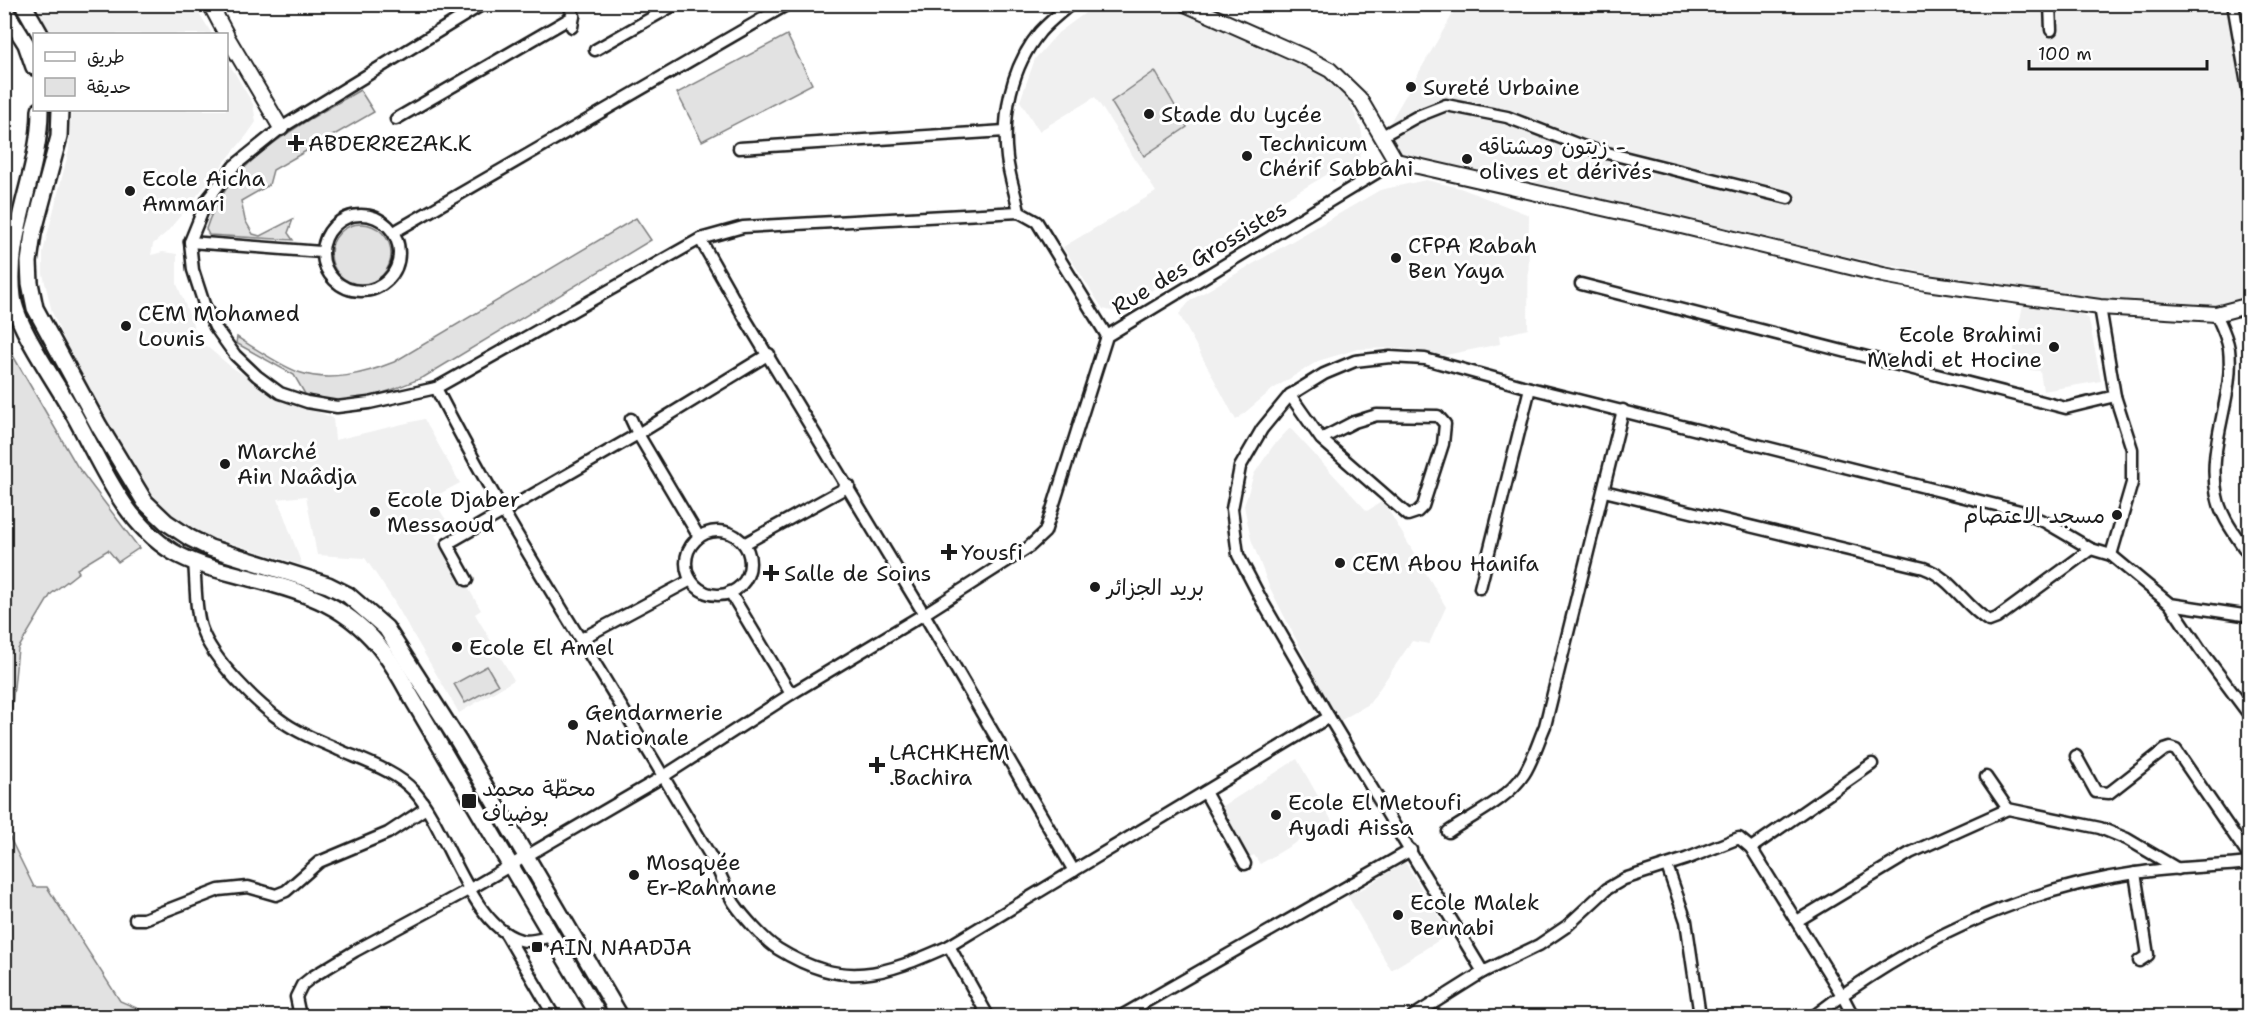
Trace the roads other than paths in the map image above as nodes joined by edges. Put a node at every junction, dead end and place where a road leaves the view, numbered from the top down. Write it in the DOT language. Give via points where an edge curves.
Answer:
graph roads {
  1 [pos="23,4"];
  2 [pos="210,4"];
  3 [pos="483,4"];
  4 [pos="568,4"];
  5 [pos="676,4"];
  6 [pos="788,4"];
  7 [pos="1071,4"];
  8 [pos="1185,4"];
  9 [pos="2050,4"];
  10 [pos="2233,4"];
  11 [pos="4,9"];
  12 [pos="2051,30"];
  13 [pos="39,33"];
  14 [pos="225,33"];
  15 [pos="228,38"];
  16 [pos="595,50"];
  17 [pos="33,64"];
  18 [pos="2250,101"];
  19 [pos="40,111"];
  20 [pos="60,111"];
  21 [pos="396,119"];
  22 [pos="281,128"];
  23 [pos="1005,131"];
  24 [pos="1382,136"];
  25 [pos="739,148"];
  26 [pos="1396,161"];
  27 [pos="1788,198"];
  28 [pos="1020,213"];
  29 [pos="394,232"];
  30 [pos="700,239"];
  31 [pos="190,242"];
  32 [pos="321,252"];
  33 [pos="1581,284"];
  34 [pos="2250,305"];
  35 [pos="2100,307"];
  36 [pos="2216,314"];
  37 [pos="1107,336"];
  38 [pos="769,354"];
  39 [pos="436,388"];
  40 [pos="1530,388"];
  41 [pos="1290,395"];
  42 [pos="2115,396"];
  43 [pos="1623,411"];
  44 [pos="631,419"];
  45 [pos="638,434"];
  46 [pos="1321,439"];
  47 [pos="849,486"];
  48 [pos="1604,491"];
  49 [pos="504,512"];
  50 [pos="699,537"];
  51 [pos="744,544"];
  52 [pos="2091,549"];
  53 [pos="2111,555"];
  54 [pos="2250,557"];
  55 [pos="194,562"];
  56 [pos="691,579"];
  57 [pos="467,580"];
  58 [pos="1480,588"];
  59 [pos="730,592"];
  60 [pos="2170,604"];
  61 [pos="924,614"];
  62 [pos="2250,616"];
  63 [pos="581,639"];
  64 [pos="791,694"];
  65 [pos="2250,716"];
  66 [pos="1329,717"];
  67 [pos="2076,756"];
  68 [pos="1872,764"];
  69 [pos="664,776"];
  70 [pos="1986,777"];
  71 [pos="1205,792"];
  72 [pos="426,807"];
  73 [pos="2008,809"];
  74 [pos="1448,832"];
  75 [pos="1751,848"];
  76 [pos="1411,850"];
  77 [pos="525,857"];
  78 [pos="2250,858"];
  79 [pos="2250,863"];
  80 [pos="1245,864"];
  81 [pos="510,865"];
  82 [pos="1667,866"];
  83 [pos="2179,870"];
  84 [pos="1074,871"];
  85 [pos="2135,873"];
  86 [pos="470,889"];
  87 [pos="135,919"];
  88 [pos="1797,921"];
  89 [pos="504,932"];
  90 [pos="552,936"];
  91 [pos="950,946"];
  92 [pos="2139,961"];
  93 [pos="1483,972"];
  94 [pos="1842,995"];
  95 [pos="300,1017"];
  96 [pos="554,1017"];
  97 [pos="599,1017"];
  98 [pos="620,1017"];
  99 [pos="988,1017"];
  100 [pos="1121,1017"];
  101 [pos="1413,1017"];
  102 [pos="1700,1017"];
  103 [pos="1814,1017"];
  104 [pos="1853,1017"];
  1 -- 13 [label="main road"];
  2 -- 14 [label="street"];
  3 -- 22 [label="street"];
  4 -- 21 [label="street" via="573,21"];
  5 -- 16 [label="street"];
  6 -- 29 [label="street"];
  7 -- 23 [label="street" via="1040,32 1024,57 1014,80"];
  8 -- 24 [label="street" via="1330,70 1359,98"];
  9 -- 12 [label="street"];
  10 -- 18 [label="street"];
  11 -- 17 [label="main road" via="26,44"];
  15 -- 22 [label="street"];
  19 -- 55 [label="main road" via="36,148 14,238 13,298 19,317 126,507 146,531 172,552"];
  20 -- 77 [label="main road" via="59,137 29,262 35,308 99,426 146,502 166,522 210,548 328,585 368,610 402,650"];
  22 -- 31 [label="street" via="234,166 213,191"];
  23 -- 25 [label="street"];
  23 -- 28 [label="street"];
  24 -- 26 [label="street"];
  24 -- 27 [label="street" via="1446,105 1507,117 1587,148"];
  26 -- 35 [label="street" via="1884,275"];
  26 -- 37 [label="street, Rue des Grossistes"];
  28 -- 30 [label="street" via="743,227"];
  28 -- 37 [label="street" via="1037,222"];
  29 -- 32 [label="street" via="379,219 354,215 330,230"];
  29 -- 32 [label="street" via="400,252 397,267 387,282 364,292 352,291 332,280"];
  30 -- 38 [label="street"];
  30 -- 39 [label="street"];
  31 -- 32 [label="street"];
  31 -- 39 [label="street" via="193,270 214,327 235,355 280,393 337,407"];
  33 -- 42 [label="street" via="2049,405 2066,408"];
  34 -- 36 [label="street"];
  35 -- 36 [label="street"];
  35 -- 42 [label="street"];
  36 -- 54 [label="street" via="2228,348 2230,370 2214,479 2223,513"];
  37 -- 61 [label="street, Rue des Grossistes" via="1045,532 1029,547"];
  38 -- 45 [label="street"];
  38 -- 47 [label="street"];
  39 -- 49 [label="street"];
  40 -- 41 [label="street" via="1425,359 1390,357 1355,362 1324,374"];
  40 -- 43 [label="street"];
  40 -- 58 [label="street"];
  41 -- 46 [label="street"];
  41 -- 66 [label="street" via="1262,429 1240,466 1232,509 1238,555"];
  42 -- 53 [label="street" via="2132,449 2132,483"];
  43 -- 48 [label="street"];
  43 -- 52 [label="street" via="2020,511"];
  44 -- 45 [label="street"];
  45 -- 49 [label="street"];
  45 -- 50 [label="street"];
  46 -- 46 [label="street" via="1408,515 1423,506 1443,444 1445,424 1438,416 1377,416 1354,422"];
  47 -- 51 [label="street"];
  47 -- 61 [label="street"];
  48 -- 52 [label="street" via="1924,568 1945,580 1989,621"];
  48 -- 74 [label="street" via="1545,726 1528,765 1515,786"];
  49 -- 57 [label="street" via="447,544"];
  49 -- 63 [label="street"];
  50 -- 51 [label="street" via="723,531"];
  50 -- 56 [label="street" via="688,552 687,571"];
  51 -- 59 [label="street" via="751,566 740,586"];
  52 -- 53 [label="street"];
  53 -- 60 [label="street"];
  55 -- 72 [label="street" via="200,628 223,665 282,721 374,765 414,790"];
  55 -- 81 [label="main road" via="298,590 330,604 364,630 386,654"];
  56 -- 59 [label="street" via="704,591 722,595"];
  56 -- 63 [label="street"];
  59 -- 64 [label="street"];
  60 -- 62 [label="street"];
  60 -- 65 [label="street"];
  61 -- 64 [label="street, Rue des Grossistes"];
  61 -- 84 [label="street"];
  63 -- 69 [label="street"];
  64 -- 69 [label="street, Rue des Grossistes"];
  66 -- 71 [label="street"];
  66 -- 76 [label="street"];
  67 -- 78 [label="street" via="2096,792 2102,794 2109,793 2164,750 2176,750"];
  68 -- 75 [label="street"];
  69 -- 77 [label="street, Rue des Grossistes"];
  69 -- 91 [label="street" via="735,903 776,948 836,973 871,974 903,967"];
  70 -- 73 [label="street"];
  71 -- 80 [label="street"];
  71 -- 84 [label="street"];
  72 -- 86 [label="street"];
  72 -- 87 [label="street" via="388,832 320,862 276,895 248,887 219,890"];
  73 -- 83 [label="street" via="2100,828 2127,838"];
  73 -- 88 [label="street" via="1910,853"];
  75 -- 82 [label="street" via="1739,838"];
  75 -- 88 [label="street"];
  76 -- 93 [label="street"];
  76 -- 100 [label="street"];
  77 -- 81 [label="street, Rue des Grossistes"];
  77 -- 98 [label="main road"];
  79 -- 83 [label="street"];
  81 -- 86 [label="street, Rue des Grossistes"];
  81 -- 90 [label="main road"];
  82 -- 93 [label="street" via="1624,879 1539,945"];
  82 -- 102 [label="street" via="1686,921"];
  83 -- 85 [label="street"];
  84 -- 91 [label="street"];
  85 -- 92 [label="street" via="2148,955"];
  85 -- 94 [label="street" via="2049,892 2003,908 1943,935"];
  86 -- 89 [label="street" via="491,921"];
  86 -- 95 [label="street, Rue des Grossistes" via="312,977 296,997"];
  88 -- 94 [label="street"];
  89 -- 90 [label="street" via="525,941"];
  89 -- 96 [label="street"];
  90 -- 97 [label="main road"];
  91 -- 99 [label="street"];
  93 -- 101 [label="street"];
  94 -- 103 [label="street"];
  94 -- 104 [label="street"];
}
